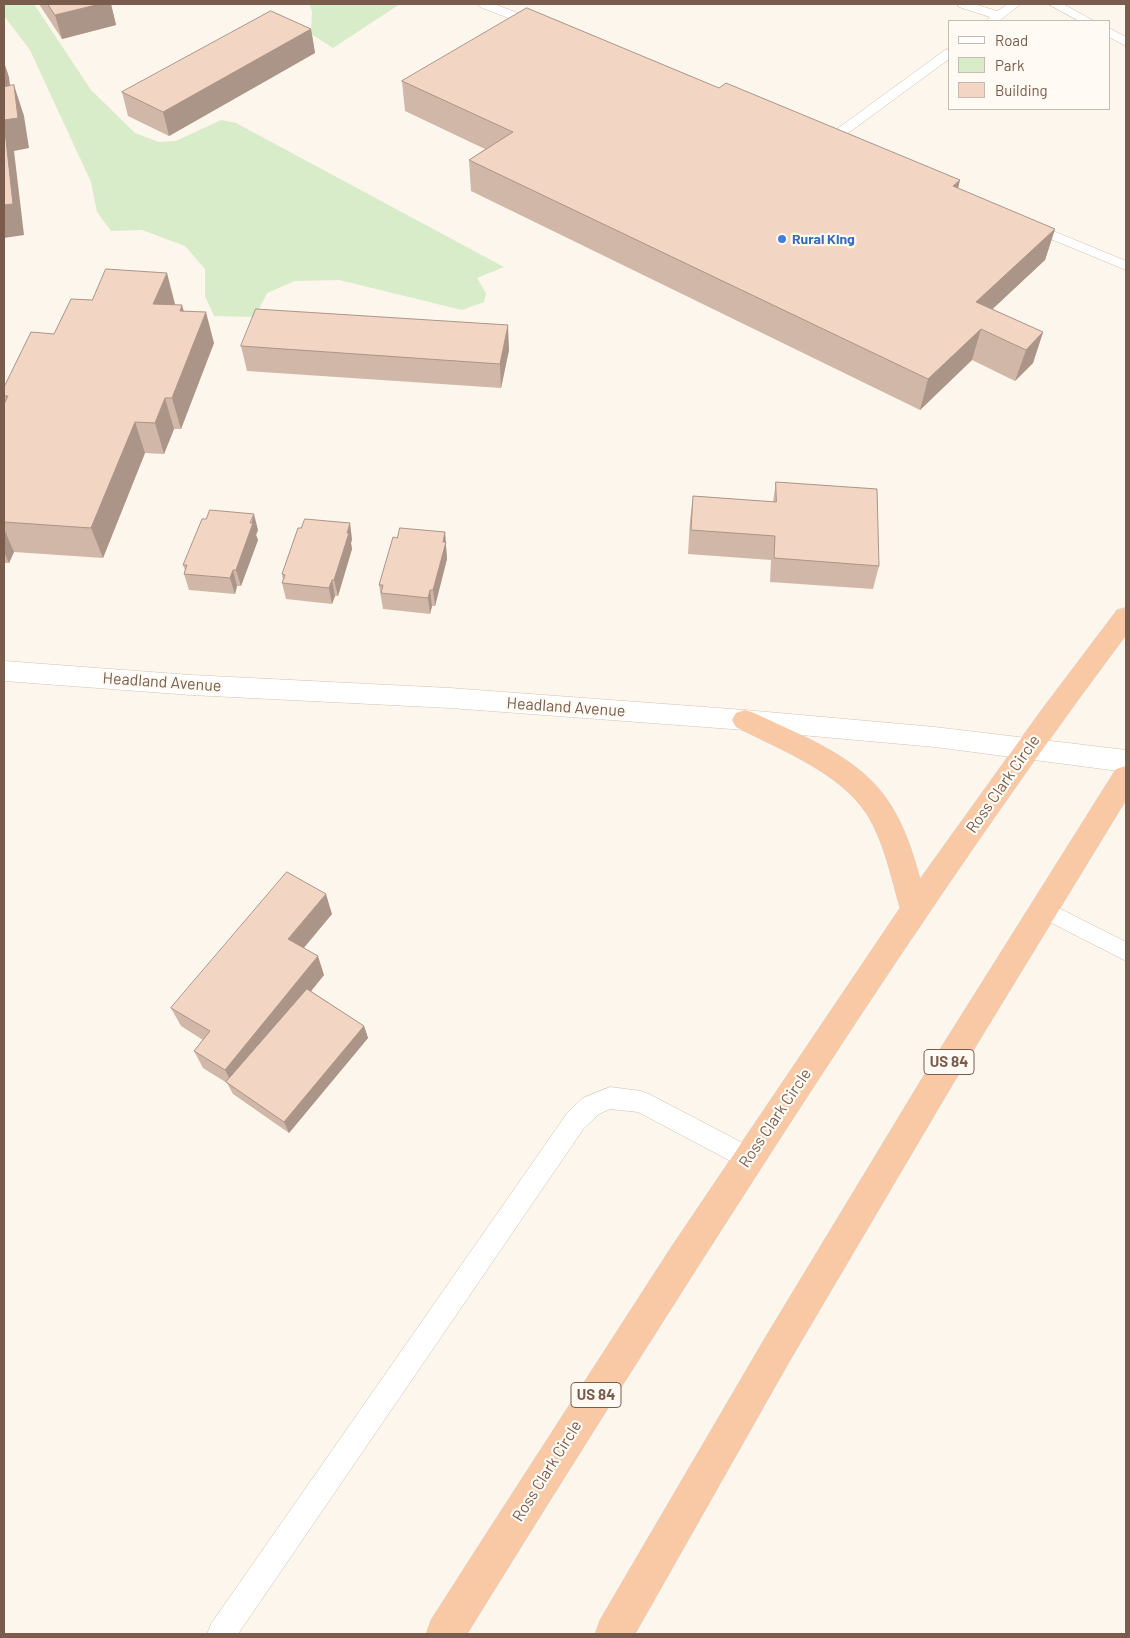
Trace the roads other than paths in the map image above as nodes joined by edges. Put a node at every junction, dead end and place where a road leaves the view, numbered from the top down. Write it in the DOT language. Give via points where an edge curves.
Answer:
graph roads {
  1 [pos="484,4"];
  2 [pos="963,4"];
  3 [pos="1015,4"];
  4 [pos="1054,4"];
  5 [pos="995,19"];
  6 [pos="1086,20"];
  7 [pos="553,31"];
  8 [pos="1110,33"];
  9 [pos="1126,42"];
  10 [pos="948,54"];
  11 [pos="856,151"];
  12 [pos="1020,221"];
  13 [pos="1126,266"];
  14 [pos="1126,617"];
  15 [pos="4,671"];
  16 [pos="745,720"];
  17 [pos="1027,749"];
  18 [pos="1126,762"];
  19 [pos="1126,777"];
  20 [pos="915,909"];
  21 [pos="1043,910"];
  22 [pos="1126,952"];
  23 [pos="748,1158"];
  24 [pos="221,1634"];
  25 [pos="445,1634"];
  26 [pos="614,1634"];
  1 -- 7 [label="lane"];
  2 -- 5 [label="lane"];
  3 -- 5 [label="lane"];
  4 -- 6 [label="lane"];
  8 -- 9 [label="lane"];
  10 -- 11 [label="lane" via="826,138"];
  12 -- 13 [label="lane"];
  14 -- 17 [label="highway, Ross Clark Circle / US 84"];
  15 -- 16 [label="main road, Headland Avenue"];
  16 -- 17 [label="main road, Headland Avenue" via="935,737"];
  16 -- 20 [label="highway" via="840,770 864,790 881,812"];
  17 -- 18 [label="main road, Headland Avenue"];
  17 -- 20 [label="highway, Ross Clark Circle / US 84"];
  19 -- 21 [label="highway, US 84"];
  20 -- 23 [label="highway, Ross Clark Circle / US 84"];
  21 -- 22 [label="lane"];
  21 -- 26 [label="highway, US 84" via="777,1350"];
  23 -- 24 [label="lane" via="641,1102 610,1098 591,1106 576,1120"];
  23 -- 25 [label="highway, Ross Clark Circle / US 84"];
}
